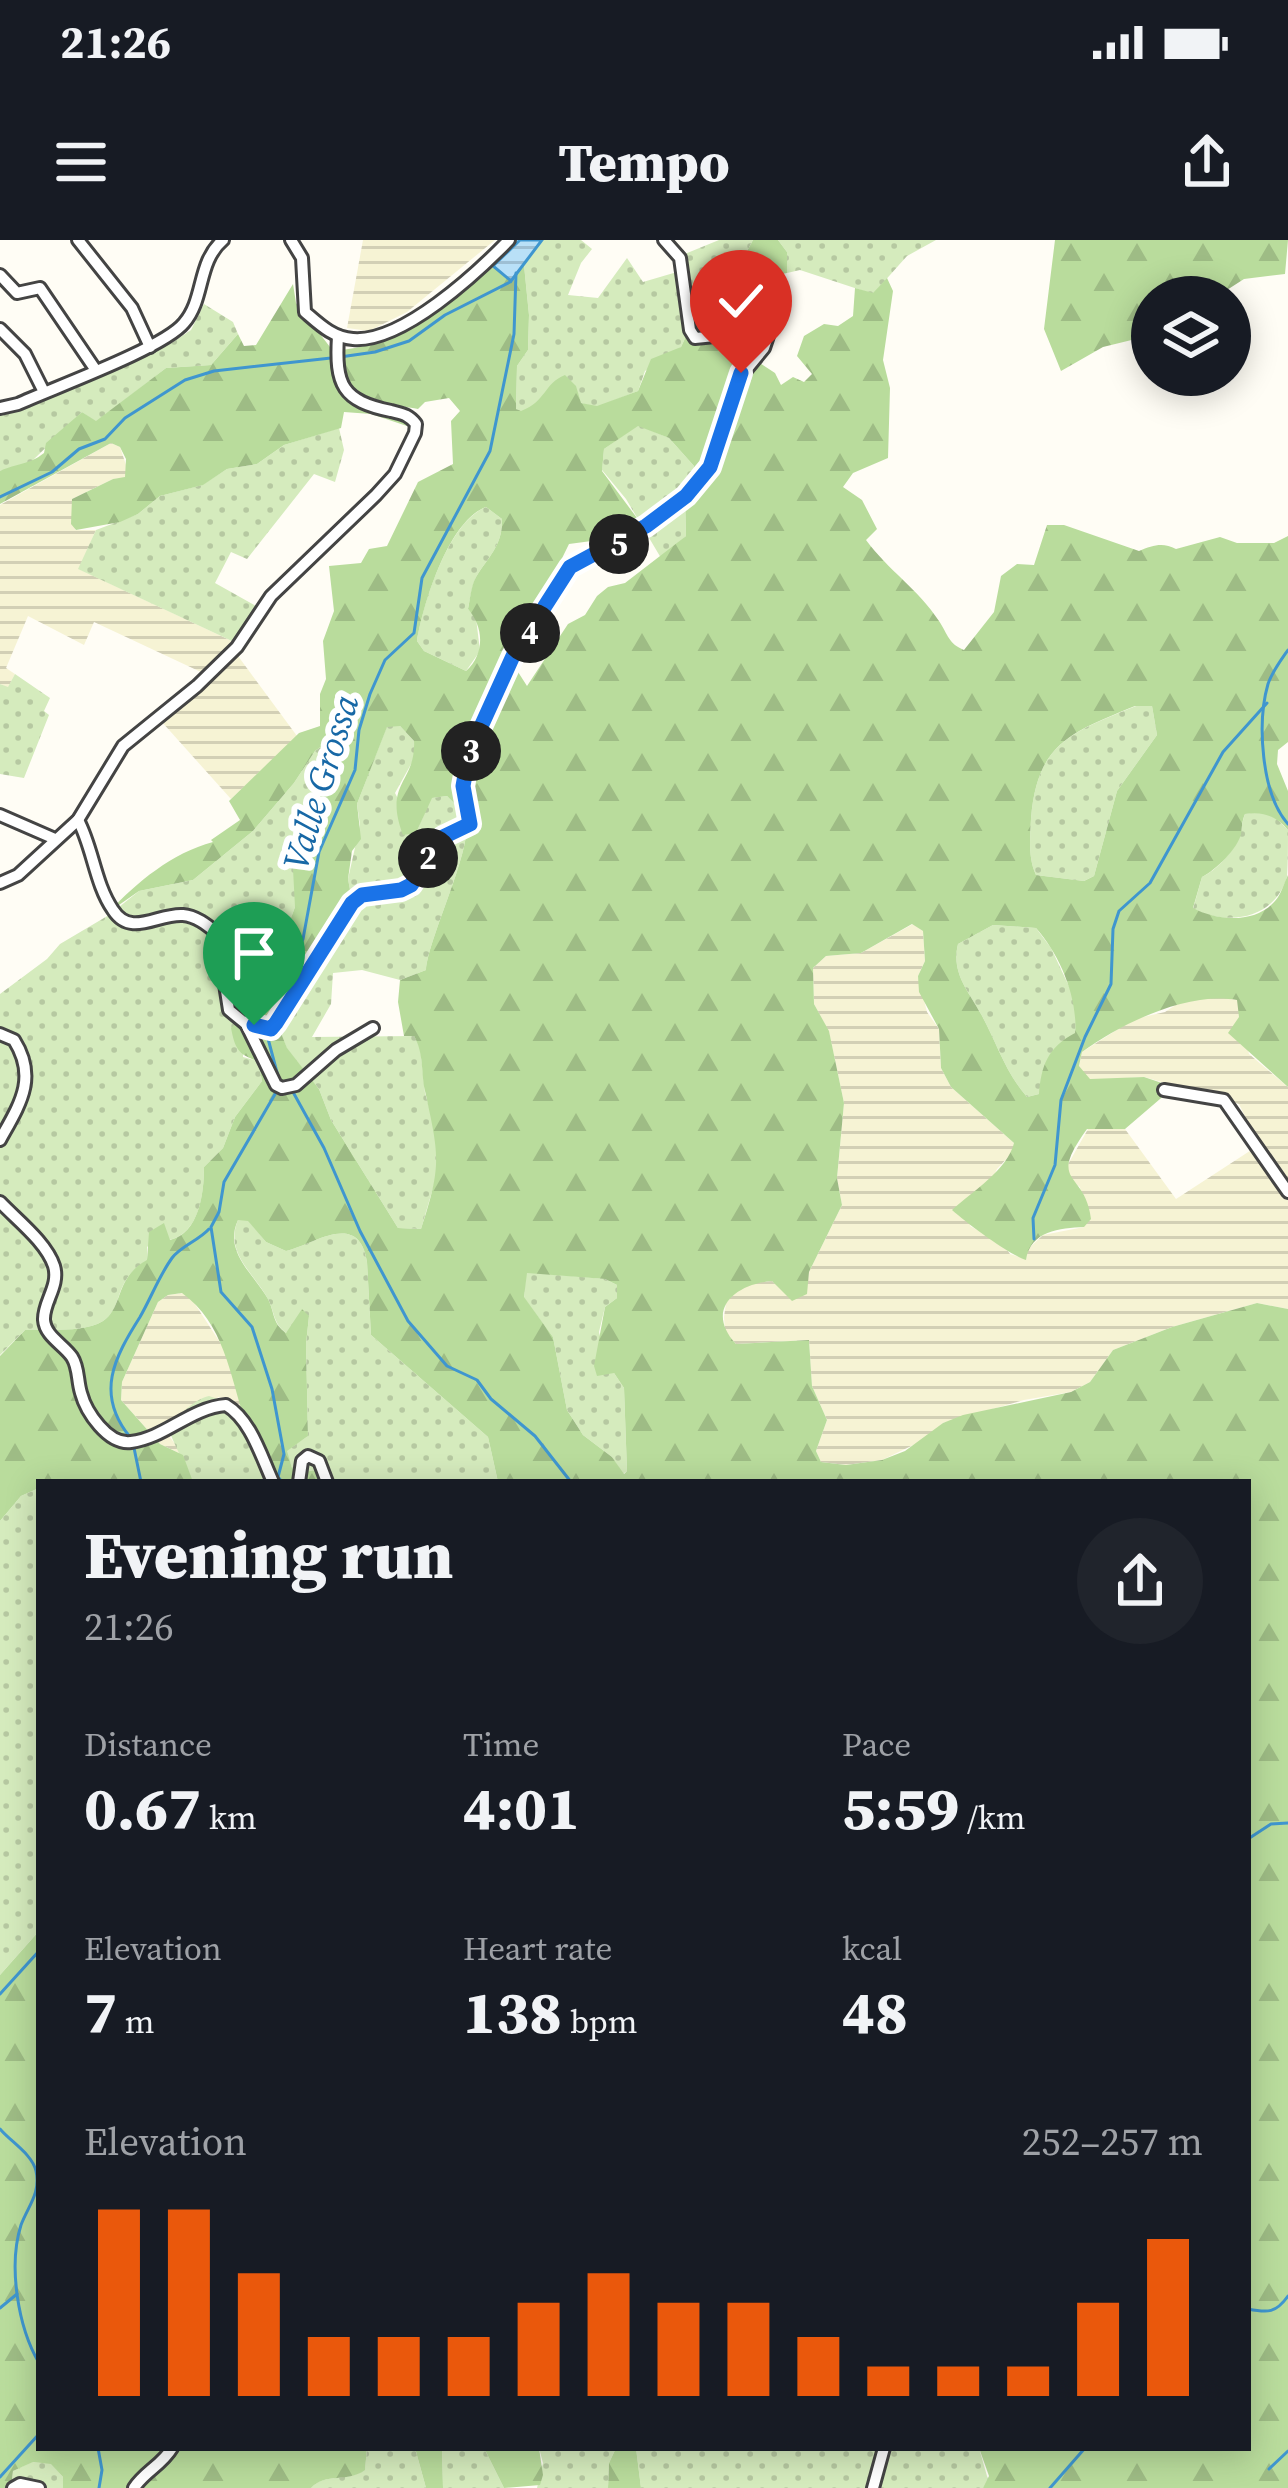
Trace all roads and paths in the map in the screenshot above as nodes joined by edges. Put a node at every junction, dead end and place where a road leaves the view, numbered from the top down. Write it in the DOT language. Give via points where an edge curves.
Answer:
graph roads {
  1 [pos="78,240"];
  2 [pos="223,240"];
  3 [pos="291,240"];
  4 [pos="509,240"];
  5 [pos="664,240"];
  6 [pos="0,275"];
  7 [pos="0,329"];
  8 [pos="338,336"];
  9 [pos="150,346"];
  10 [pos="95,369"];
  11 [pos="44,392"];
  12 [pos="0,408"];
  13 [pos="0,815"];
  14 [pos="78,820"];
  15 [pos="55,839"];
  16 [pos="0,883"];
  17 [pos="246,1024"];
  18 [pos="373,1028"];
  19 [pos="0,1034"];
  20 [pos="1164,1090"];
  21 [pos="0,1139"];
  22 [pos="1288,1192"];
  23 [pos="0,1202"];
  24 [pos="272,1479"];
  25 [pos="299,1479"];
  26 [pos="326,1479"];
  27 [pos="170,2451"];
  28 [pos="883,2451"];
  29 [pos="13,2488"];
  30 [pos="39,2488"];
  31 [pos="134,2488"];
  32 [pos="873,2488"];
  1 -- 9 [label="street" via="132,308"];
  2 -- 9 [label="street" via="212,249 184,325"];
  3 -- 8 [label="street" via="302,259 305,312"];
  4 -- 8 [label="street" via="429,309 382,334"];
  5 -- 17 [label="street" via="680,258 695,338 750,321 771,290 770,331 737,381 710,467 646,526 570,567 513,656 469,753 463,786 470,824 443,837 411,885 352,903 271,1029"];
  6 -- 10 [label="street" via="16,293 40,288"];
  7 -- 11 [label="street" via="25,354"];
  8 -- 14 [label="street" via="344,389 356,402 416,424 394,474 271,596 237,647 123,746"];
  9 -- 10 [label="street"];
  10 -- 11 [label="street"];
  11 -- 12 [label="street"];
  13 -- 15 [label="street"];
  14 -- 15 [label="street"];
  14 -- 17 [label="street" via="124,922 182,914 217,933 229,1010"];
  15 -- 16 [label="street"];
  17 -- 18 [label="street" via="282,1088"];
  19 -- 21 [label="street" via="14,1040 28,1073"];
  20 -- 22 [label="street" via="1224,1100"];
  23 -- 24 [label="street" via="55,1268 46,1329 70,1354 101,1427 127,1443 226,1405 246,1426"];
  25 -- 26 [label="street" via="308,1456"];
  27 -- 31 [label="street"];
  28 -- 32 [label="street"];
  29 -- 30 [label="street"];
}
